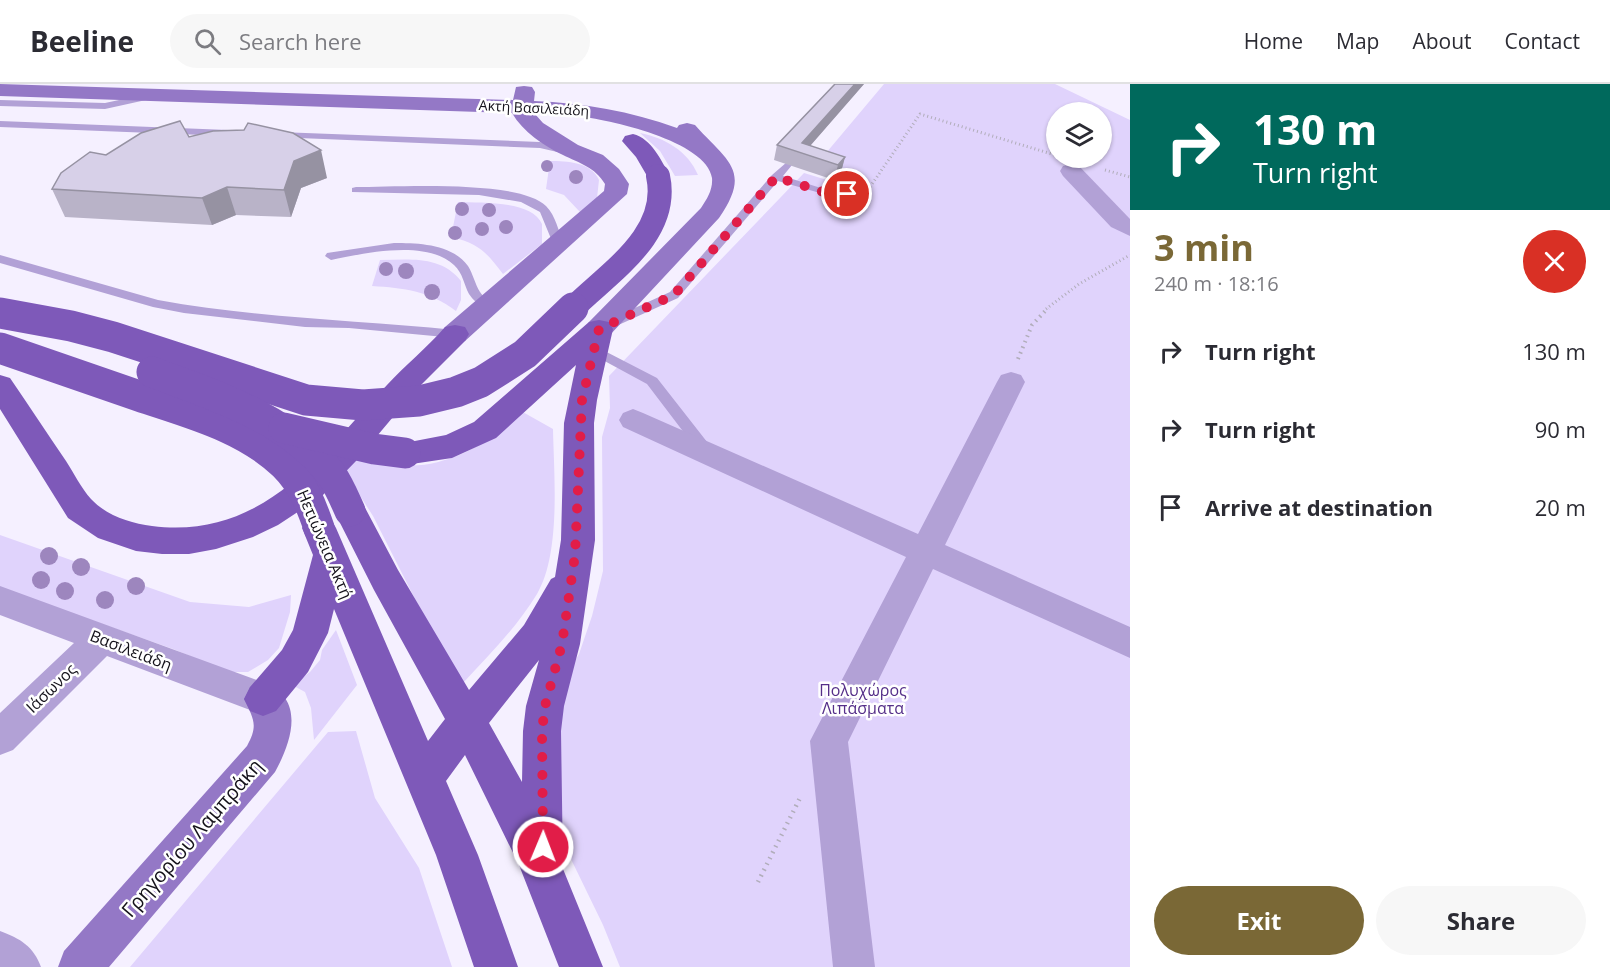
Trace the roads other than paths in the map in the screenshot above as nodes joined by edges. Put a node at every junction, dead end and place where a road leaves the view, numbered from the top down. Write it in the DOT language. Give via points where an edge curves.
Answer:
graph roads {
  1 [pos="355,84"];
  2 [pos="0,90"];
  3 [pos="524,94"];
  4 [pos="157,95"];
  5 [pos="0,103"];
  6 [pos="575,109"];
  7 [pos="0,124"];
  8 [pos="245,134"];
  9 [pos="269,135"];
  10 [pos="633,141"];
  11 [pos="700,147"];
  12 [pos="583,156"];
  13 [pos="787,165"];
  14 [pos="1069,168"];
  15 [pos="776,177"];
  16 [pos="356,190"];
  17 [pos="850,192"];
  18 [pos="1130,229"];
  19 [pos="558,243"];
  20 [pos="331,256"];
  21 [pos="0,259"];
  22 [pos="487,305"];
  23 [pos="0,314"];
  24 [pos="0,318"];
  25 [pos="455,334"];
  26 [pos="596,339"];
  27 [pos="0,348"];
  28 [pos="1011,382"];
  29 [pos="0,385"];
  30 [pos="633,420"];
  31 [pos="278,427"];
  32 [pos="708,454"];
  33 [pos="324,542"];
  34 [pos="927,551"];
  35 [pos="573,570"];
  36 [pos="0,600"];
  37 [pos="101,639"];
  38 [pos="1130,643"];
  39 [pos="263,699"];
  40 [pos="467,721"];
  41 [pos="0,738"];
  42 [pos="424,778"];
  43 [pos="542,869"];
  44 [pos="0,952"];
  45 [pos="20,967"];
  46 [pos="80,967"];
  47 [pos="496,967"];
  48 [pos="582,967"];
  49 [pos="854,967"];
  1 -- 3 [label="street, Ακτή Βασιλειάδη"];
  2 -- 4 [label="street, Ακτή Βασιλειάδη"];
  3 -- 4 [label="street, Ακτή Βασιλειάδη"];
  3 -- 6 [label="street, Ακτή Βασιλειάδη"];
  3 -- 11 [label="street, Ακτή Βασιλειάδη" via="579,96 647,110 679,124"];
  3 -- 12 [label="street" via="523,114 535,128"];
  4 -- 5 [label="lane" via="105,106"];
  6 -- 10 [label="street"];
  6 -- 11 [label="street, Ακτή Βασιλειάδη" via="635,120"];
  7 -- 8 [label="lane"];
  9 -- 12 [label="lane" via="540,145"];
  10 -- 23 [label="main road, bridge" via="646,154 661,188 659,212 633,251 525,355 484,380 429,399 362,405 306,400 112,337"];
  11 -- 26 [label="street" via="721,169 726,184 721,200"];
  12 -- 19 [label="street" via="595,160 611,174 617,184 615,194"];
  13 -- 15 [label="lane"];
  14 -- 18 [label="street"];
  15 -- 17 [label="lane" via="830,194"];
  15 -- 26 [label="lane" via="674,295"];
  16 -- 19 [label="lane" via="502,193 530,201 545,211"];
  19 -- 22 [label="street"];
  20 -- 22 [label="lane" via="380,246 435,252 455,260 469,277 474,292"];
  21 -- 25 [label="lane" via="184,309"];
  22 -- 25 [label="street"];
  24 -- 31 [label="main road, Ηετιώνεια Ακτή, bridge" via="229,400"];
  25 -- 29 [label="main road" via="399,389 337,461 280,509 225,533 175,540 126,535 98,523 80,509"];
  26 -- 31 [label="main road, bridge" via="485,430 452,446 405,453 376,450"];
  26 -- 32 [label="lane" via="652,381"];
  26 -- 35 [label="main road" via="579,423 578,540"];
  27 -- 33 [label="main road, Ηετιώνεια Ακτή, bridge" via="240,434 267,451 301,485"];
  28 -- 34 [label="street"];
  30 -- 32 [label="street"];
  31 -- 40 [label="main road, Ηετιώνεια Ακτή, bridge" via="330,472 377,568"];
  32 -- 34 [label="street"];
  33 -- 39 [label="main road" via="310,633 295,661"];
  33 -- 42 [label="main road, Ηετιώνεια Ακτή"];
  34 -- 38 [label="street"];
  34 -- 49 [label="street" via="829,741"];
  35 -- 40 [label="main road" via="537,636"];
  35 -- 43 [label="main road" via="562,644 542,731"];
  36 -- 37 [label="street, Βασιλειάδη"];
  37 -- 39 [label="street, Βασιλειάδη"];
  37 -- 41 [label="street, Ιάσωνος"];
  39 -- 46 [label="street, Γρηγορίου Λαμπράκη" via="275,719 261,759"];
  40 -- 42 [label="main road"];
  40 -- 43 [label="main road, Ηετιώνεια Ακτή"];
  42 -- 47 [label="main road, Ηετιώνεια Ακτή"];
  43 -- 48 [label="main road, Ηετιώνεια Ακτή"];
  44 -- 45 [label="street"];
}
